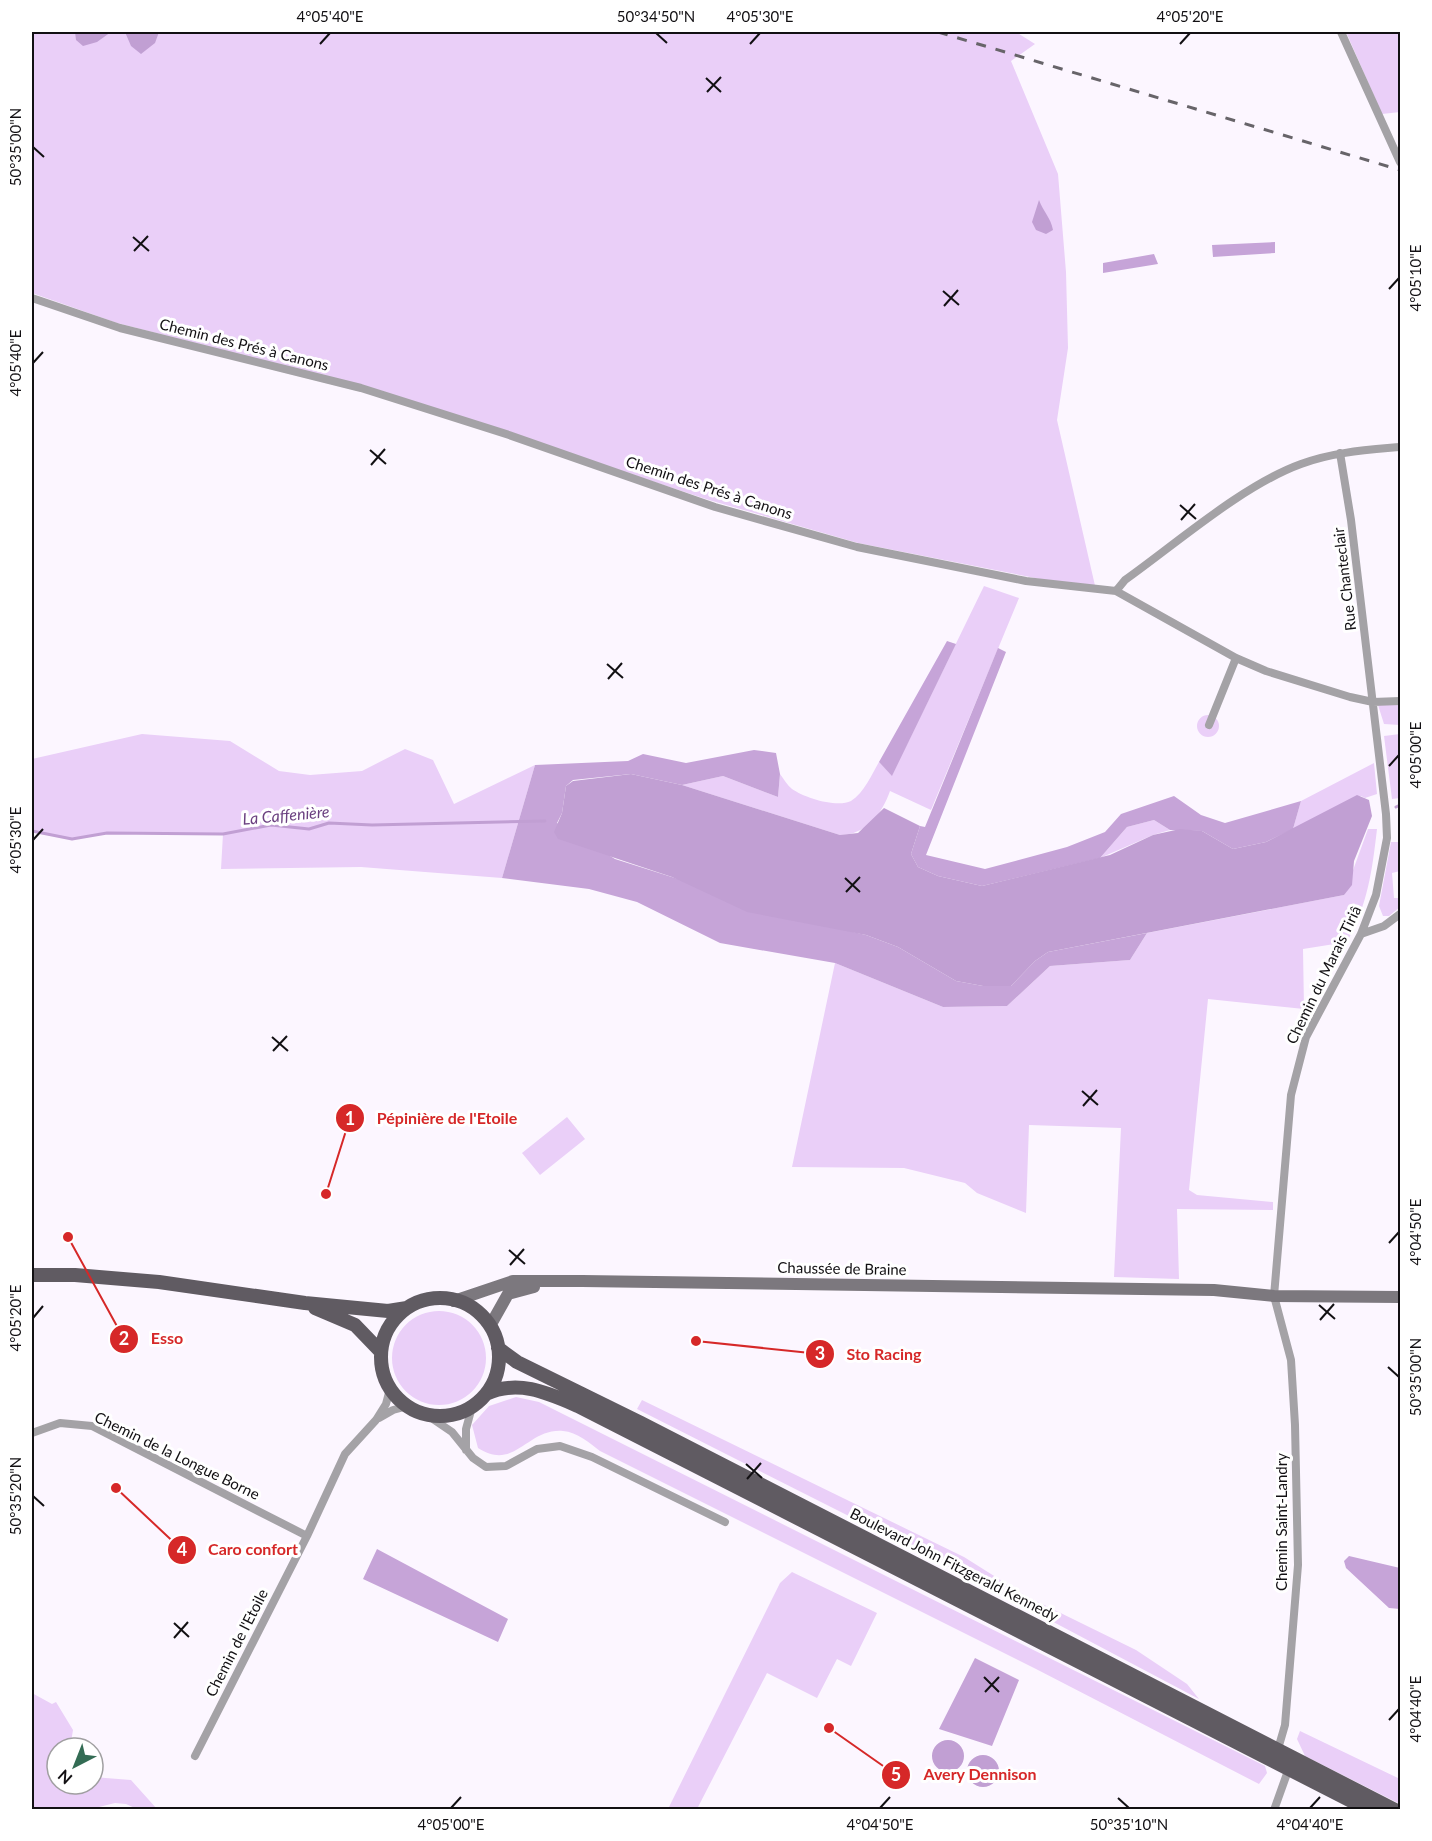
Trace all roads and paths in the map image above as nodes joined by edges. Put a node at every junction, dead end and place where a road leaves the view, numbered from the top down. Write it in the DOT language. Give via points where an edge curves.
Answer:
graph roads {
  1 [pos="1341,32"];
  2 [pos="1401,162"];
  3 [pos="32,298"];
  4 [pos="1401,447"];
  5 [pos="1340,453"];
  6 [pos="1116,591"];
  7 [pos="1236,658"];
  8 [pos="1401,701"];
  9 [pos="1372,702"];
  10 [pos="1209,725"];
  11 [pos="1401,914"];
  12 [pos="1361,934"];
  13 [pos="32,1275"];
  14 [pos="1234,1294"];
  15 [pos="1274,1296"];
  16 [pos="1401,1297"];
  17 [pos="454,1300"];
  18 [pos="305,1304"];
  19 [pos="407,1308"];
  20 [pos="489,1326"];
  21 [pos="498,1348"];
  22 [pos="381,1352"];
  23 [pos="390,1389"];
  24 [pos="486,1394"];
  25 [pos="408,1406"];
  26 [pos="472,1407"];
  27 [pos="427,1415"];
  28 [pos="376,1420"];
  29 [pos="32,1433"];
  30 [pos="466,1450"];
  31 [pos="725,1522"];
  32 [pos="308,1536"];
  33 [pos="1278,1749"];
  34 [pos="195,1756"];
  35 [pos="1289,1768"];
  36 [pos="1274,1809"];
  37 [pos="1369,1809"];
  38 [pos="1395,1809"];
  1 -- 2 [label="street"];
  3 -- 6 [label="street, Chemin des Prés à Canons" via="120,328 361,388 715,507 857,547 1026,581"];
  4 -- 5 [label="street"];
  5 -- 6 [label="street" via="1301,464 1259,483 1125,580"];
  5 -- 9 [label="street, Rue Chanteclair" via="1352,520"];
  6 -- 7 [label="street, Chemin des Prés à Canons"];
  7 -- 9 [label="street, Chemin des Prés à Canons" via="1266,671"];
  7 -- 10 [label="street"];
  8 -- 9 [label="street, Chemin des Prés à Canons"];
  9 -- 12 [label="street, Chemin du Marais Tiriâ" via="1386,838 1376,895"];
  11 -- 12 [label="street" via="1384,926"];
  12 -- 15 [label="street, Chemin du Marais Tiriâ" via="1306,1037 1295,1073"];
  13 -- 18 [label="main road" via="190,1285"];
  14 -- 15 [label="street, Chaussée de Braine"];
  14 -- 17 [label="street, Chaussée de Braine" via="1214,1290 513,1281"];
  14 -- 20 [label="street, Chaussée de Braine" via="1211,1298 535,1287 508,1294"];
  15 -- 16 [label="street, Chaussée de Braine"];
  15 -- 33 [label="street, Chemin Saint-Landry" via="1291,1360 1294,1393 1298,1565 1285,1725"];
  17 -- 19 [label="main road" via="432,1299"];
  17 -- 20 [label="main road" via="475,1310"];
  18 -- 19 [label="main road" via="388,1311"];
  18 -- 22 [label="main road" via="355,1325"];
  19 -- 22 [label="main road" via="392,1323"];
  20 -- 21 [label="main road"];
  21 -- 24 [label="main road" via="495,1377"];
  21 -- 33 [label="main road, Boulevard John Fitzgerald Kennedy" via="517,1362"];
  22 -- 23 [label="main road" via="382,1371"];
  23 -- 25 [label="main road"];
  23 -- 28 [label="street, Chemin de l'Etoile"];
  24 -- 26 [label="main road"];
  24 -- 35 [label="main road, Boulevard John Fitzgerald Kennedy" via="504,1387 527,1388 578,1406"];
  25 -- 27 [label="main road"];
  25 -- 28 [label="street, Chemin de l'Etoile"];
  26 -- 27 [label="main road" via="450,1415"];
  26 -- 30 [label="street"];
  27 -- 30 [label="street" via="452,1432"];
  28 -- 32 [label="street, Chemin de l'Etoile" via="345,1454"];
  29 -- 32 [label="street, Chemin de la Longue Borne" via="60,1423 92,1426"];
  30 -- 31 [label="street" via="480,1463 494,1468 549,1446 576,1450"];
  32 -- 34 [label="street, Chemin de l'Etoile"];
  33 -- 38 [label="main road, Boulevard John Fitzgerald Kennedy"];
  35 -- 36 [label="street"];
  35 -- 37 [label="main road, Boulevard John Fitzgerald Kennedy"];
}
